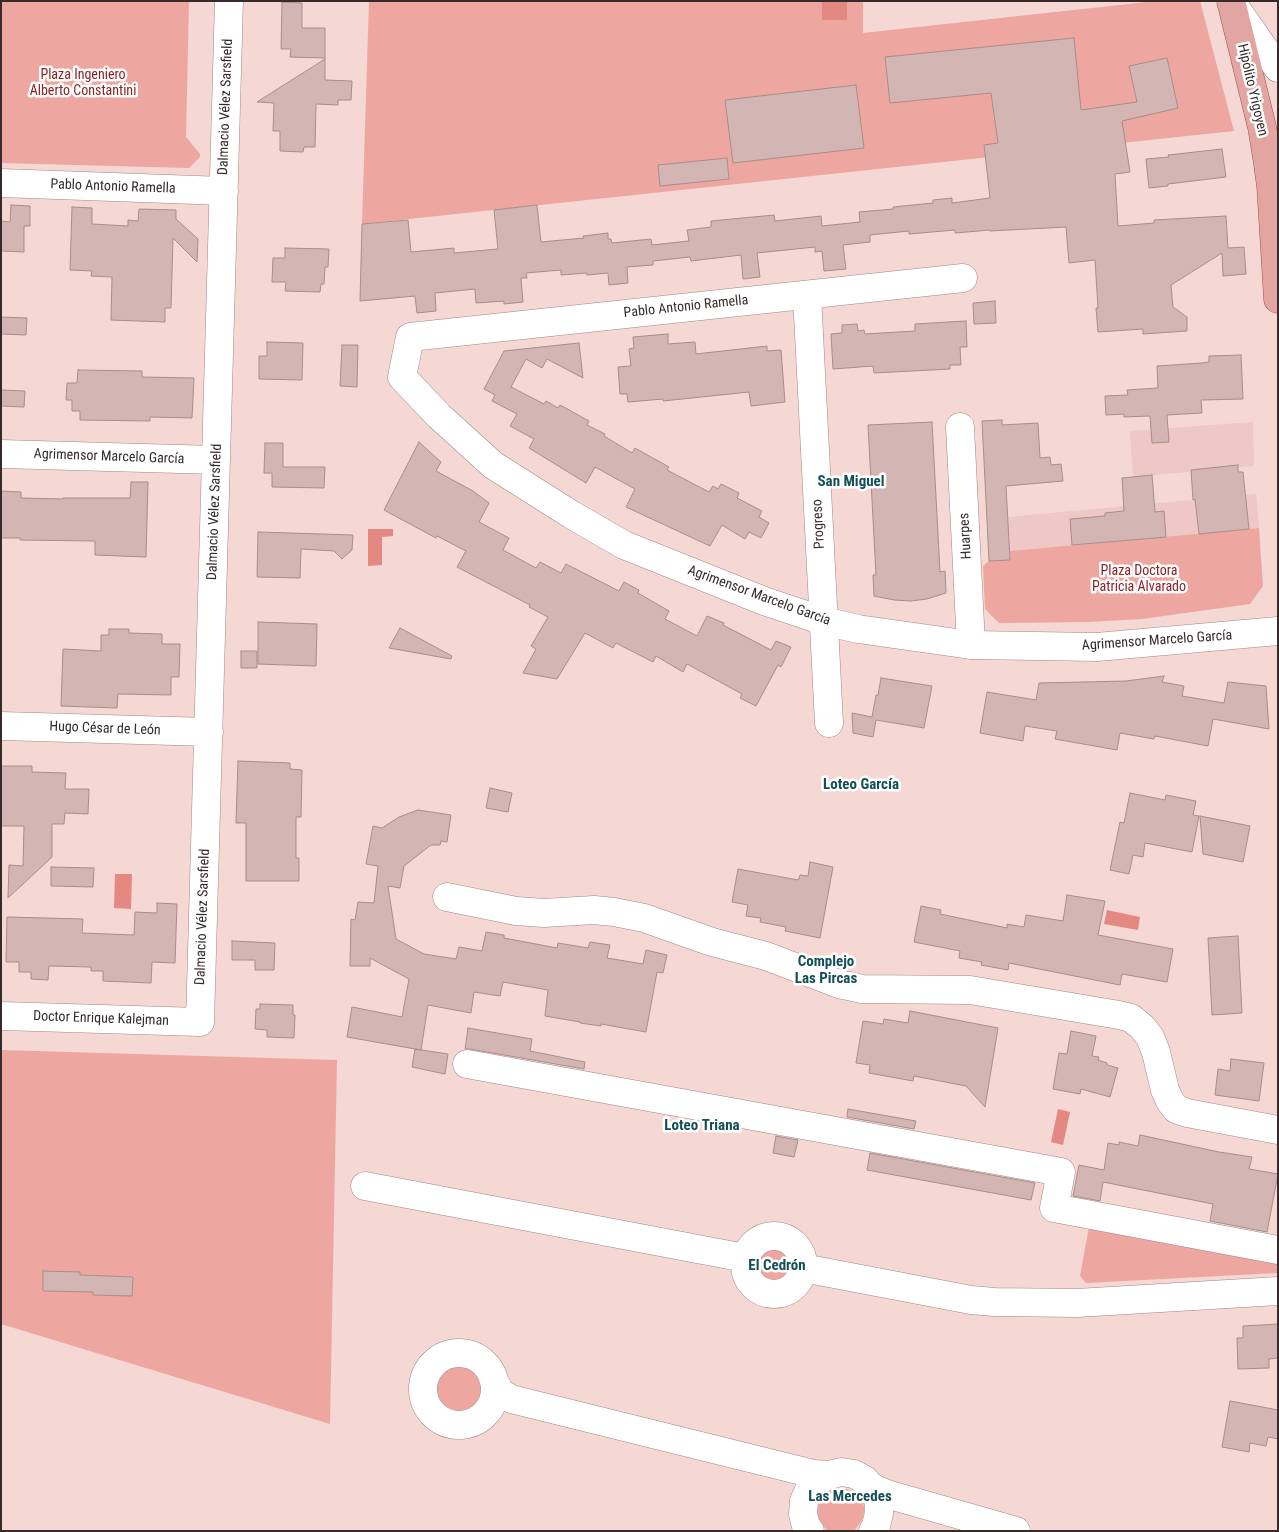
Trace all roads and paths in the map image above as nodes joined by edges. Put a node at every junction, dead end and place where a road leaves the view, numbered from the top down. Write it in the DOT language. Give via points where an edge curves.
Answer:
graph roads {
  1 [pos="230,1"];
  2 [pos="1231,2"];
  3 [pos="1278,68"];
  4 [pos="1,183"];
  5 [pos="224,191"];
  6 [pos="963,278"];
  7 [pos="807,294"];
  8 [pos="1278,299"];
  9 [pos="410,337"];
  10 [pos="960,427"];
  11 [pos="1,454"];
  12 [pos="216,460"];
  13 [pos="824,621"];
  14 [pos="1278,631"];
  15 [pos="971,646"];
  16 [pos="830,723"];
  17 [pos="1,726"];
  18 [pos="208,732"];
  19 [pos="447,897"];
  20 [pos="1,1016"];
  21 [pos="200,1022"];
  22 [pos="467,1064"];
  23 [pos="1278,1130"];
  24 [pos="365,1186"];
  25 [pos="1278,1250"];
  26 [pos="745,1258"];
  27 [pos="803,1268"];
  28 [pos="1278,1292"];
  29 [pos="499,1405"];
  30 [pos="790,1467"];
  31 [pos="829,1475"];
  32 [pos="808,1493"];
  33 [pos="884,1514"];
  34 [pos="810,1531"];
  35 [pos="1016,1531"];
  1 -- 5 [label="street, Dalmacio Vélez Sarsfield"];
  2 -- 3 [label="street"];
  2 -- 8 [label="main road, Hipólito Yrigoyen" via="1267,157"];
  4 -- 5 [label="street, Pablo Antonio Ramella"];
  5 -- 12 [label="street, Dalmacio Vélez Sarsfield"];
  6 -- 7 [label="street, Pablo Antonio Ramella"];
  7 -- 9 [label="street, Pablo Antonio Ramella"];
  7 -- 13 [label="street, Progreso"];
  9 -- 13 [label="street, Agrimensor Marcelo García" via="402,377 493,465 624,545 764,601"];
  10 -- 15 [label="street, Huarpes"];
  11 -- 12 [label="street, Agrimensor Marcelo García"];
  12 -- 18 [label="street, Dalmacio Vélez Sarsfield"];
  13 -- 15 [label="street, Agrimensor Marcelo García"];
  13 -- 16 [label="street, Progreso"];
  14 -- 15 [label="street, Agrimensor Marcelo García" via="1098,647"];
  17 -- 18 [label="street, Hugo César de León"];
  18 -- 21 [label="street, Dalmacio Vélez Sarsfield"];
  19 -- 23 [label="street" via="516,911 594,910 629,915 862,989 970,990 1125,1016 1142,1026 1150,1037 1165,1090 1176,1109"];
  20 -- 21 [label="street, Doctor Enrique Kalejman"];
  22 -- 25 [label="street" via="1061,1172 1054,1208"];
  24 -- 26 [label="street"];
  26 -- 27 [label="street" via="752,1245 774,1235 796,1245 802,1256"];
  26 -- 27 [label="street" via="748,1279 756,1288 768,1293 780,1293 791,1288"];
  27 -- 28 [label="street" via="994,1302 1077,1303"];
  29 -- 29 [label="street" via="469,1424 447,1423 429,1410 422,1389 424,1378 438,1360 459,1353 470,1355 488,1368 495,1390 493,1401"];
  29 -- 30 [label="street"];
  30 -- 31 [label="street"];
  30 -- 32 [label="street" via="801,1477"];
  31 -- 32 [label="street" via="818,1480"];
  31 -- 33 [label="street" via="841,1472 865,1480"];
  32 -- 34 [label="street" via="803,1514"];
  33 -- 35 [label="street"];
}
